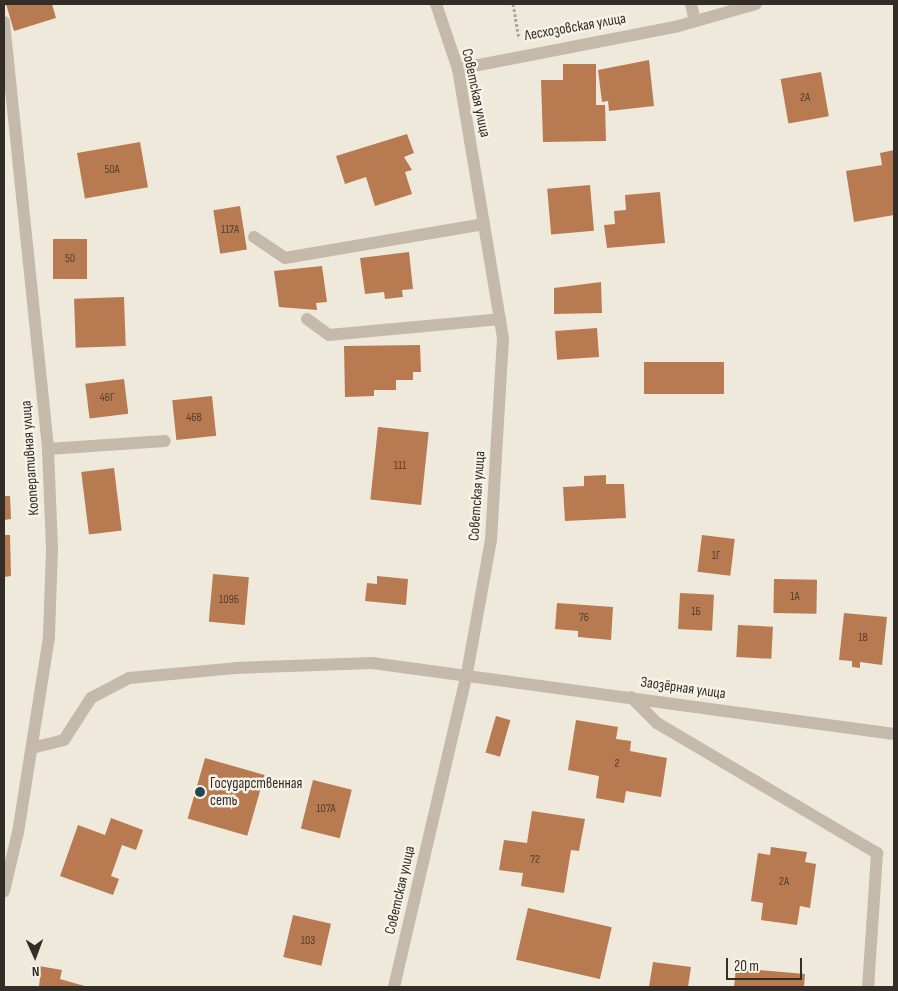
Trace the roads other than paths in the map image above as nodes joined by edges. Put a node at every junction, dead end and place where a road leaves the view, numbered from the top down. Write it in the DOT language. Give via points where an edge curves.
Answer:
graph roads {
  1 [pos="692,4"];
  2 [pos="756,4"];
  3 [pos="436,5"];
  4 [pos="695,21"];
  5 [pos="4,22"];
  6 [pos="458,69"];
  7 [pos="9,115"];
  8 [pos="484,224"];
  9 [pos="254,237"];
  10 [pos="307,319"];
  11 [pos="500,319"];
  12 [pos="165,441"];
  13 [pos="48,449"];
  14 [pos="468,674"];
  15 [pos="630,697"];
  16 [pos="894,734"];
  17 [pos="32,748"];
  18 [pos="4,890"];
  19 [pos="394,987"];
  20 [pos="868,987"];
  1 -- 4 [label="street"];
  2 -- 4 [label="street, Лесхозовская улица"];
  3 -- 6 [label="street, Советская улица"];
  4 -- 6 [label="street, Лесхозовская улица" via="522,53"];
  5 -- 7 [label="street, Кооперативная улица"];
  6 -- 8 [label="street, Советская улица"];
  7 -- 13 [label="street, Кооперативная улица"];
  8 -- 9 [label="street" via="286,258"];
  8 -- 11 [label="street, Советская улица"];
  10 -- 11 [label="street" via="329,335"];
  11 -- 14 [label="street, Советская улица" via="503,338 491,540"];
  12 -- 13 [label="street"];
  13 -- 17 [label="street, Кооперативная улица" via="52,549 49,637"];
  14 -- 15 [label="street, Заозёрная улица"];
  14 -- 17 [label="street, Заозёрная улица" via="372,663 236,668 129,678 92,698 64,740"];
  14 -- 19 [label="street, Советская улица"];
  15 -- 16 [label="street, Заозёрная улица"];
  15 -- 20 [label="street" via="657,723 877,853"];
  17 -- 18 [label="street, Кооперативная улица"];
}
